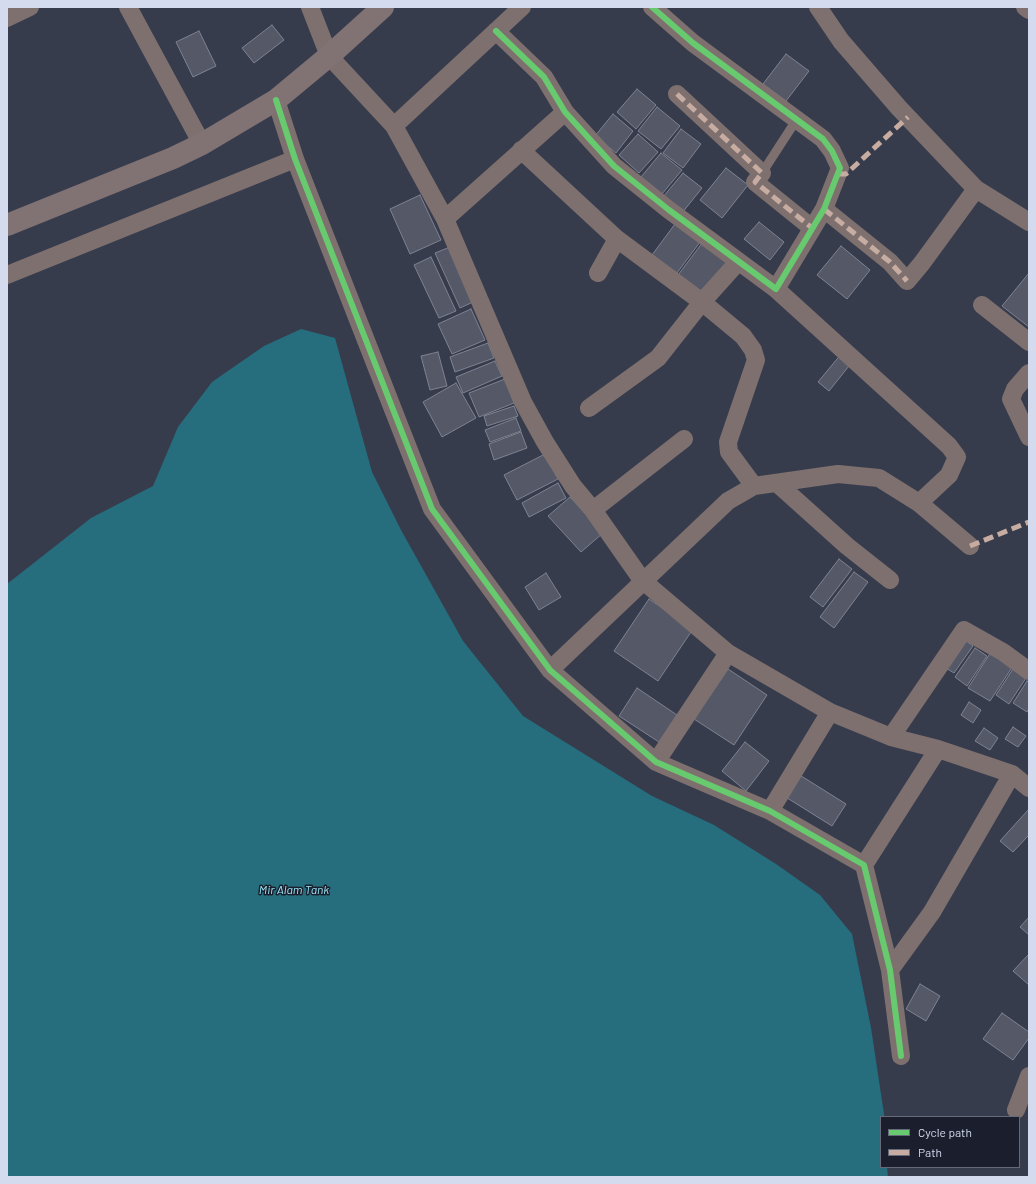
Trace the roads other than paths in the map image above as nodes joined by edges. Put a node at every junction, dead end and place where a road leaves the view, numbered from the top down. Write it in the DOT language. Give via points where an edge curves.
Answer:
graph roads {
  1 [pos="30,7"];
  2 [pos="128,7"];
  3 [pos="310,7"];
  4 [pos="383,7"];
  5 [pos="522,7"];
  6 [pos="652,7"];
  7 [pos="818,7"];
  8 [pos="1025,7"];
  9 [pos="1029,10"];
  10 [pos="9,15"];
  11 [pos="496,31"];
  12 [pos="329,56"];
  13 [pos="677,94"];
  14 [pos="276,100"];
  15 [pos="565,112"];
  16 [pos="797,119"];
  17 [pos="394,126"];
  18 [pos="202,144"];
  19 [pos="522,150"];
  20 [pos="295,159"];
  21 [pos="762,173"];
  22 [pos="976,189"];
  23 [pos="824,209"];
  24 [pos="445,219"];
  25 [pos="1029,222"];
  26 [pos="7,225"];
  27 [pos="812,228"];
  28 [pos="617,239"];
  29 [pos="738,262"];
  30 [pos="598,273"];
  31 [pos="7,275"];
  32 [pos="776,290"];
  33 [pos="702,302"];
  34 [pos="982,305"];
  35 [pos="1029,342"];
  36 [pos="1029,373"];
  37 [pos="589,408"];
  38 [pos="1029,437"];
  39 [pos="684,439"];
  40 [pos="778,484"];
  41 [pos="754,486"];
  42 [pos="919,503"];
  43 [pos="593,510"];
  44 [pos="970,546"];
  45 [pos="642,580"];
  46 [pos="890,580"];
  47 [pos="728,653"];
  48 [pos="550,670"];
  49 [pos="1029,671"];
  50 [pos="830,712"];
  51 [pos="891,737"];
  52 [pos="938,749"];
  53 [pos="656,762"];
  54 [pos="1012,774"];
  55 [pos="1029,788"];
  56 [pos="770,811"];
  57 [pos="864,865"];
  58 [pos="890,970"];
  59 [pos="901,1056"];
  60 [pos="1029,1076"];
  61 [pos="1016,1110"];
  1 -- 10 [label="street"];
  2 -- 18 [label="street"];
  3 -- 12 [label="street"];
  4 -- 12 [label="main road"];
  5 -- 11 [label="street"];
  6 -- 16 [label="street" via="693,43"];
  7 -- 22 [label="street" via="841,41 898,108"];
  8 -- 9 [label="street"];
  11 -- 15 [label="street" via="544,77"];
  11 -- 17 [label="street"];
  12 -- 14 [label="main road"];
  12 -- 17 [label="street"];
  13 -- 21 [label="street"];
  14 -- 18 [label="main road"];
  14 -- 20 [label="street"];
  15 -- 19 [label="street"];
  15 -- 29 [label="street" via="614,166"];
  16 -- 21 [label="lane"];
  16 -- 23 [label="street" via="823,139 840,168"];
  17 -- 24 [label="street"];
  18 -- 26 [label="main road"];
  19 -- 24 [label="street"];
  19 -- 28 [label="street"];
  20 -- 31 [label="street"];
  20 -- 48 [label="street" via="432,509"];
  21 -- 27 [label="street" via="755,182"];
  22 -- 23 [label="street" via="907,280 890,262"];
  22 -- 25 [label="street"];
  23 -- 27 [label="street"];
  24 -- 43 [label="street" via="523,402 573,486"];
  27 -- 32 [label="street"];
  28 -- 30 [label="street"];
  28 -- 33 [label="street"];
  29 -- 32 [label="street"];
  29 -- 33 [label="street"];
  32 -- 42 [label="street" via="949,446 957,457 949,475"];
  33 -- 37 [label="street" via="658,358"];
  33 -- 41 [label="street" via="743,336 753,350 756,360 728,442 729,452"];
  34 -- 35 [label="street"];
  36 -- 38 [label="street" via="1010,399"];
  39 -- 43 [label="street"];
  40 -- 41 [label="street"];
  40 -- 42 [label="street" via="838,474 879,478"];
  40 -- 46 [label="street" via="847,546"];
  41 -- 45 [label="street" via="728,500"];
  42 -- 44 [label="street"];
  43 -- 45 [label="street"];
  45 -- 47 [label="street"];
  45 -- 48 [label="street"];
  47 -- 50 [label="street"];
  47 -- 53 [label="street"];
  48 -- 53 [label="street"];
  49 -- 51 [label="street" via="1003,652 964,630"];
  50 -- 51 [label="street"];
  50 -- 56 [label="street"];
  51 -- 52 [label="street"];
  52 -- 54 [label="street"];
  52 -- 57 [label="street"];
  53 -- 56 [label="street"];
  54 -- 55 [label="street"];
  54 -- 58 [label="street" via="932,912"];
  56 -- 57 [label="street"];
  57 -- 58 [label="street"];
  58 -- 59 [label="street"];
  60 -- 61 [label="street"];
}
